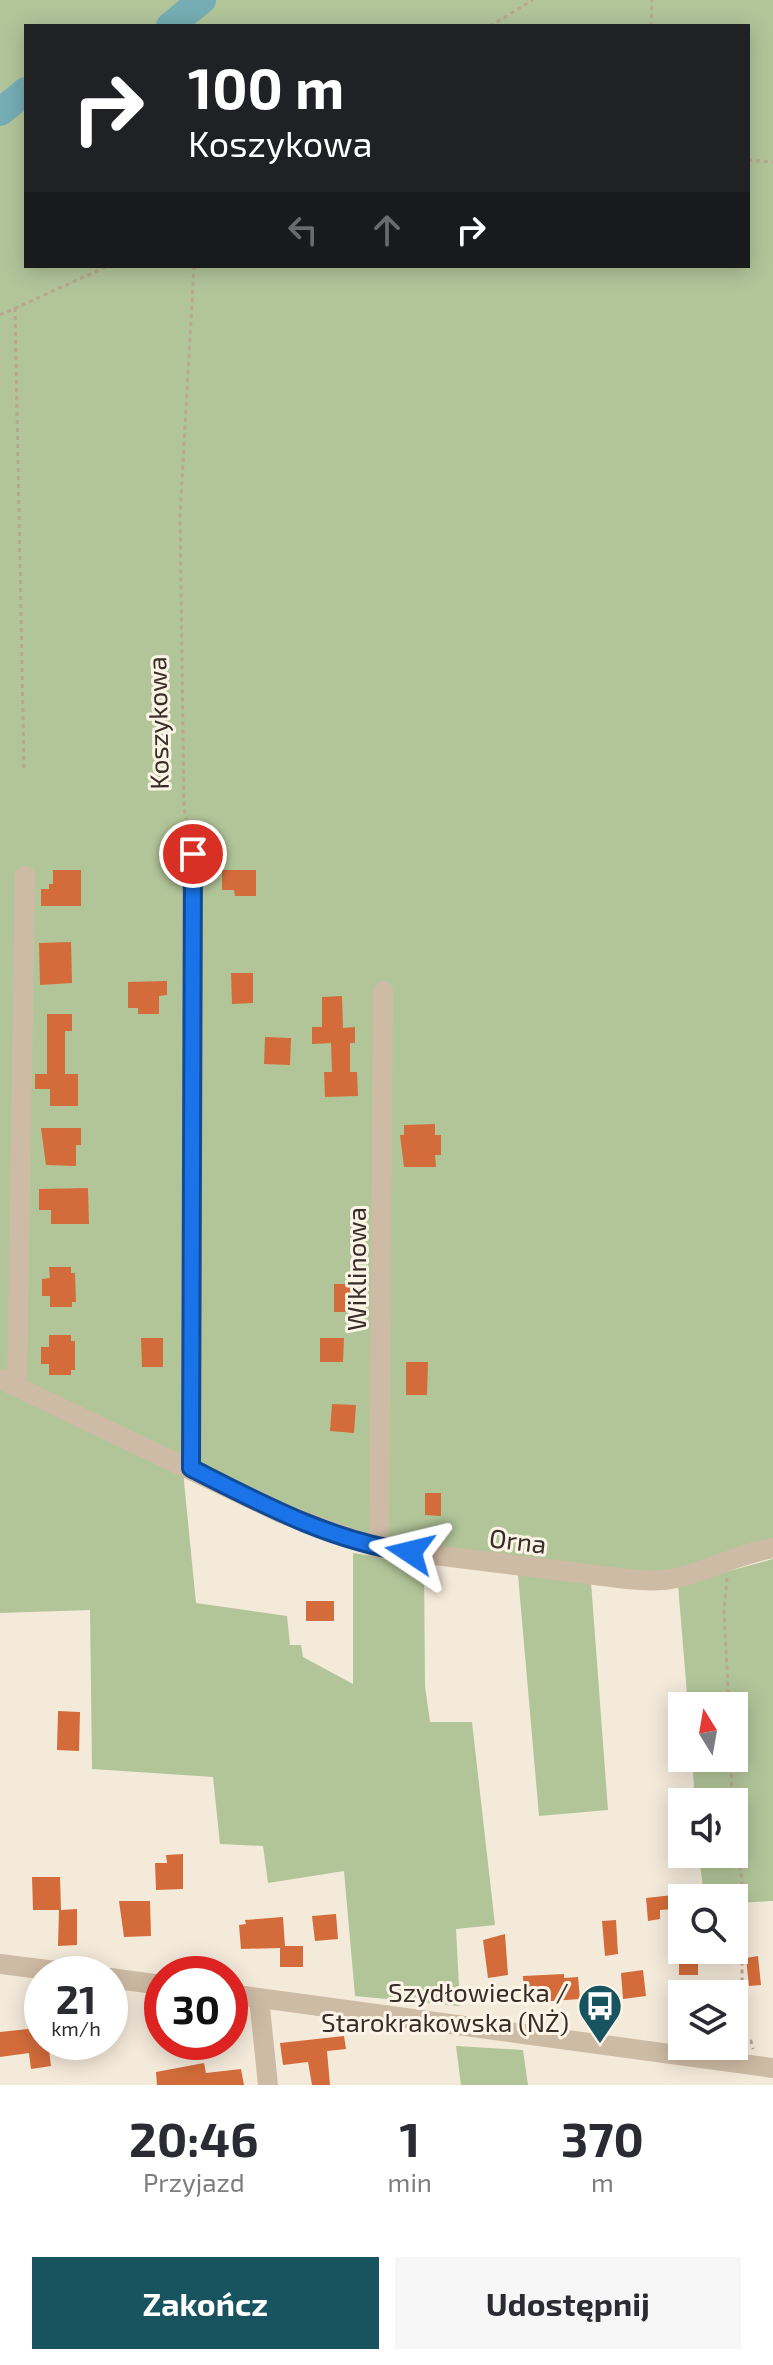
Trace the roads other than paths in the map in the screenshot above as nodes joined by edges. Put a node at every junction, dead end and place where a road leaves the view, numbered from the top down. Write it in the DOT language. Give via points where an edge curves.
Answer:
graph roads {
  1 [pos="193,854"];
  2 [pos="25,876"];
  3 [pos="383,991"];
  4 [pos="8,1383"];
  5 [pos="191,1468"];
  6 [pos="379,1548"];
  7 [pos="773,1548"];
  8 [pos="0,1964"];
  9 [pos="24,1967"];
  10 [pos="248,1996"];
  11 [pos="259,1998"];
  12 [pos="773,2068"];
  13 [pos="268,2085"];
  1 -- 5 [label="street"];
  2 -- 4 [label="street"];
  3 -- 6 [label="street, Wiklinowa"];
  4 -- 5 [label="street, Orna"];
  5 -- 6 [label="street, Orna" via="281,1513"];
  6 -- 7 [label="street, Orna" via="668,1580"];
  8 -- 9 [label="street"];
  10 -- 11 [label="street"];
  11 -- 12 [label="street"];
  11 -- 13 [label="street"];
}
